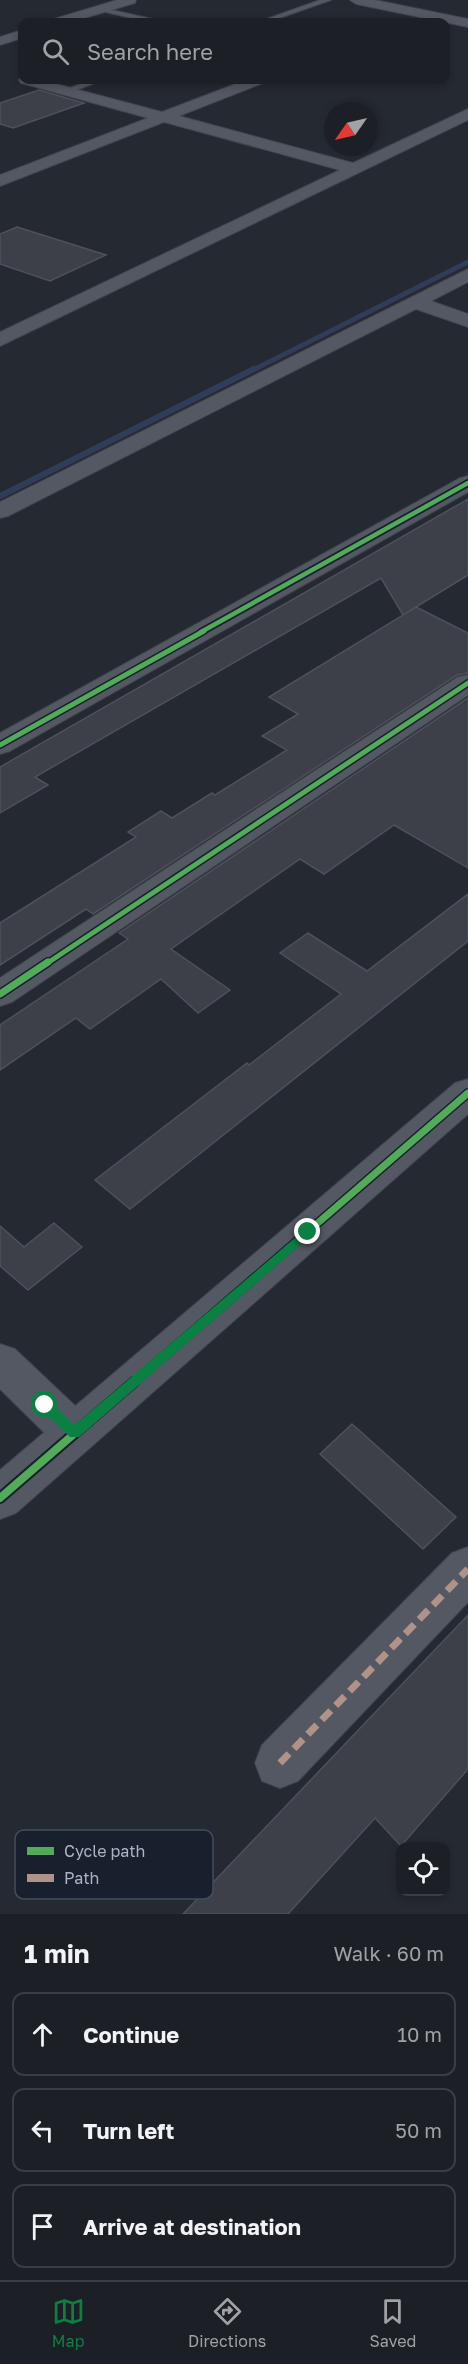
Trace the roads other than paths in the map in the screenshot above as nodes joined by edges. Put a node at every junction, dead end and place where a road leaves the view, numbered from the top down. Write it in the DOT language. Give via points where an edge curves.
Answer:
graph roads {
  1 [pos="130,0"];
  2 [pos="327,0"];
  3 [pos="356,0"];
  4 [pos="447,3"];
  5 [pos="101,9"];
  6 [pos="421,14"];
  7 [pos="72,18"];
  8 [pos="140,18"];
  9 [pos="274,18"];
  10 [pos="410,18"];
  11 [pos="442,18"];
  12 [pos="450,20"];
  13 [pos="468,23"];
  14 [pos="18,35"];
  15 [pos="0,41"];
  16 [pos="44,84"];
  17 [pos="87,84"];
  18 [pos="248,84"];
  19 [pos="68,90"];
  20 [pos="468,114"];
  21 [pos="166,116"];
  22 [pos="356,169"];
  23 [pos="0,181"];
  24 [pos="468,275"];
  25 [pos="415,302"];
  26 [pos="468,321"];
  27 [pos="0,340"];
  28 [pos="468,483"];
  29 [pos="0,511"];
  30 [pos="468,683"];
  31 [pos="0,745"];
  32 [pos="0,994"];
  33 [pos="468,1093"];
  34 [pos="0,1362"];
  35 [pos="74,1433"];
  36 [pos="0,1498"];
  37 [pos="468,1569"];
  38 [pos="280,1763"];
  1 -- 5 [label="street"];
  2 -- 9 [label="lane"];
  3 -- 6 [label="street"];
  4 -- 6 [label="street"];
  5 -- 7 [label="street"];
  5 -- 8 [label="lane"];
  6 -- 10 [label="street"];
  6 -- 11 [label="street"];
  12 -- 13 [label="street"];
  14 -- 15 [label="street"];
  16 -- 19 [label="street"];
  17 -- 19 [label="lane"];
  18 -- 21 [label="street"];
  19 -- 21 [label="street"];
  20 -- 22 [label="street"];
  21 -- 22 [label="street"];
  21 -- 23 [label="street"];
  22 -- 27 [label="street"];
  24 -- 25 [label="street"];
  25 -- 26 [label="street"];
  25 -- 29 [label="street"];
  28 -- 31 [label="street"];
  30 -- 32 [label="street"];
  33 -- 35 [label="street"];
  34 -- 35 [label="street"];
  35 -- 36 [label="street"];
  37 -- 38 [label="street"];
}
